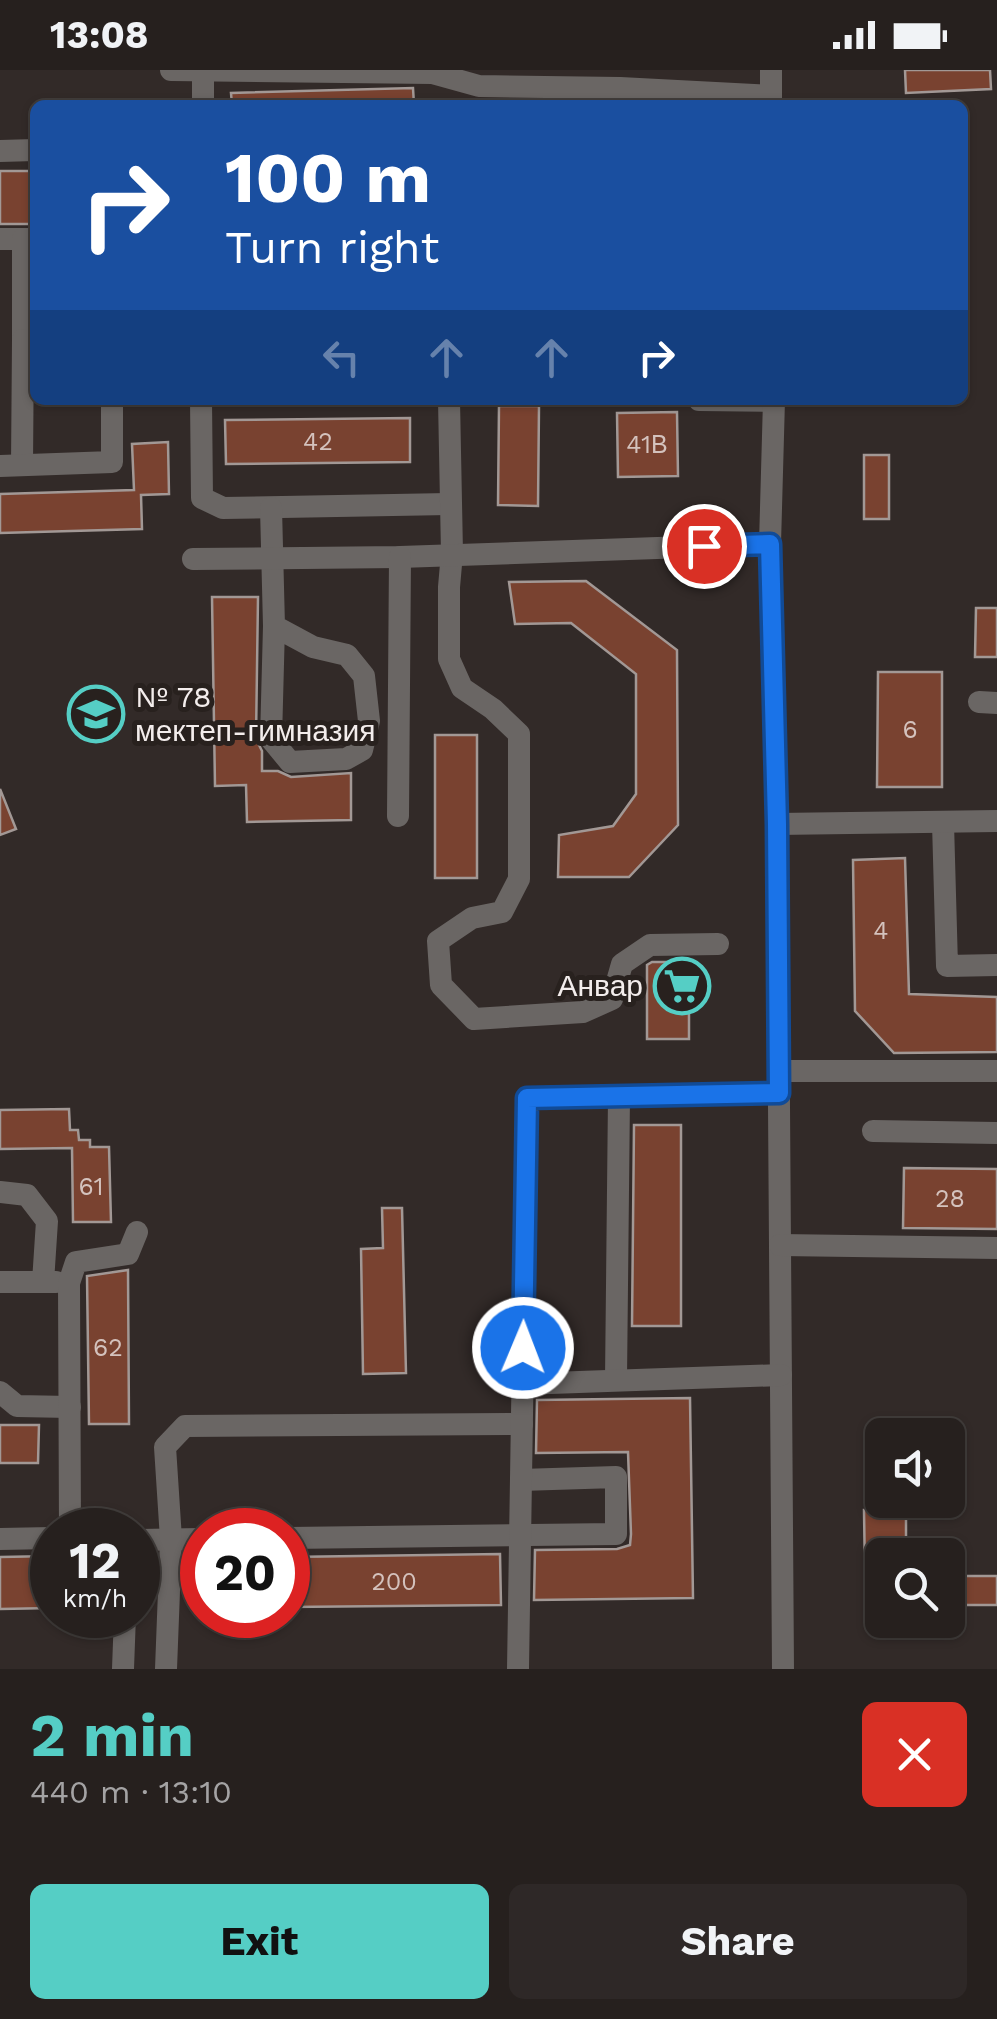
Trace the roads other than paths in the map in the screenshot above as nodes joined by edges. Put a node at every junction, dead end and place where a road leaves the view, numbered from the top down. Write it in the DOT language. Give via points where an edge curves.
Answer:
graph roads {
  1 [pos="171,70"];
  2 [pos="203,70"];
  3 [pos="771,70"];
  4 [pos="395,71"];
  5 [pos="619,79"];
  6 [pos="479,96"];
  7 [pos="203,100"];
  8 [pos="764,100"];
  9 [pos="771,100"];
  10 [pos="30,150"];
  11 [pos="0,151"];
  12 [pos="19,239"];
  13 [pos="29,340"];
  14 [pos="112,405"];
  15 [pos="200,405"];
  16 [pos="450,405"];
  17 [pos="774,405"];
  18 [pos="11,466"];
  19 [pos="449,504"];
  20 [pos="271,508"];
  21 [pos="770,544"];
  22 [pos="452,553"];
  23 [pos="400,557"];
  24 [pos="192,559"];
  25 [pos="271,560"];
  26 [pos="274,626"];
  27 [pos="398,816"];
  28 [pos="997,821"];
  29 [pos="943,823"];
  30 [pos="777,824"];
  31 [pos="718,944"];
  32 [pos="997,965"];
  33 [pos="997,1071"];
  34 [pos="779,1082"];
  35 [pos="619,1096"];
  36 [pos="873,1131"];
  37 [pos="997,1133"];
  38 [pos="0,1192"];
  39 [pos="137,1232"];
  40 [pos="780,1245"];
  41 [pos="997,1248"];
  42 [pos="0,1282"];
  43 [pos="42,1282"];
  44 [pos="69,1282"];
  45 [pos="781,1374"];
  46 [pos="616,1380"];
  47 [pos="522,1384"];
  48 [pos="0,1392"];
  49 [pos="70,1407"];
  50 [pos="522,1424"];
  51 [pos="521,1480"];
  52 [pos="70,1508"];
  53 [pos="520,1536"];
  54 [pos="30,1538"];
  55 [pos="310,1538"];
  56 [pos="0,1539"];
  57 [pos="160,1539"];
  58 [pos="171,1539"];
  59 [pos="180,1539"];
  60 [pos="124,1638"];
  61 [pos="123,1669"];
  62 [pos="166,1669"];
  63 [pos="518,1669"];
  64 [pos="784,1669"];
  1 -- 2 [label="street"];
  2 -- 4 [label="street"];
  2 -- 7 [label="street"];
  3 -- 9 [label="street"];
  4 -- 6 [label="street" via="432,73"];
  5 -- 6 [label="street"];
  5 -- 8 [label="street"];
  10 -- 11 [label="street"];
  12 -- 13 [label="street"];
  13 -- 18 [label="street"];
  14 -- 18 [label="street" via="112,462"];
  15 -- 20 [label="street" via="202,498 223,508"];
  16 -- 19 [label="street"];
  17 -- 21 [label="street"];
  19 -- 20 [label="street"];
  19 -- 22 [label="street"];
  20 -- 25 [label="street"];
  21 -- 22 [label="street"];
  21 -- 30 [label="street"];
  22 -- 23 [label="street"];
  22 -- 31 [label="street" via="450,659 462,688 519,734 519,879 502,912 472,918 438,940 441,986 474,1019 584,1012 612,999 622,964 650,945"];
  23 -- 25 [label="street"];
  23 -- 27 [label="street"];
  24 -- 25 [label="street"];
  25 -- 26 [label="street"];
  26 -- 26 [label="street" via="347,656 364,676 369,721 362,750 346,759 290,762 271,739"];
  28 -- 29 [label="street"];
  29 -- 30 [label="street"];
  29 -- 32 [label="street" via="947,966"];
  30 -- 34 [label="street"];
  33 -- 34 [label="street"];
  34 -- 35 [label="street"];
  34 -- 40 [label="street"];
  35 -- 46 [label="street"];
  35 -- 47 [label="street" via="527,1098"];
  36 -- 37 [label="street"];
  38 -- 43 [label="street" via="27,1195 47,1221"];
  39 -- 44 [label="street" via="128,1254 76,1262"];
  40 -- 41 [label="street"];
  40 -- 45 [label="street"];
  42 -- 43 [label="street"];
  43 -- 44 [label="street"];
  44 -- 49 [label="street"];
  45 -- 46 [label="street"];
  45 -- 64 [label="street"];
  46 -- 47 [label="street"];
  47 -- 50 [label="street"];
  48 -- 49 [label="street" via="18,1406"];
  49 -- 52 [label="street"];
  50 -- 51 [label="street"];
  50 -- 58 [label="street" via="185,1426 166,1447"];
  51 -- 53 [label="street"];
  51 -- 53 [label="street" via="616,1477 616,1534"];
  53 -- 55 [label="street"];
  53 -- 63 [label="street"];
  54 -- 56 [label="street"];
  57 -- 58 [label="street"];
  58 -- 59 [label="street"];
  58 -- 62 [label="street"];
  60 -- 61 [label="street"];
}
